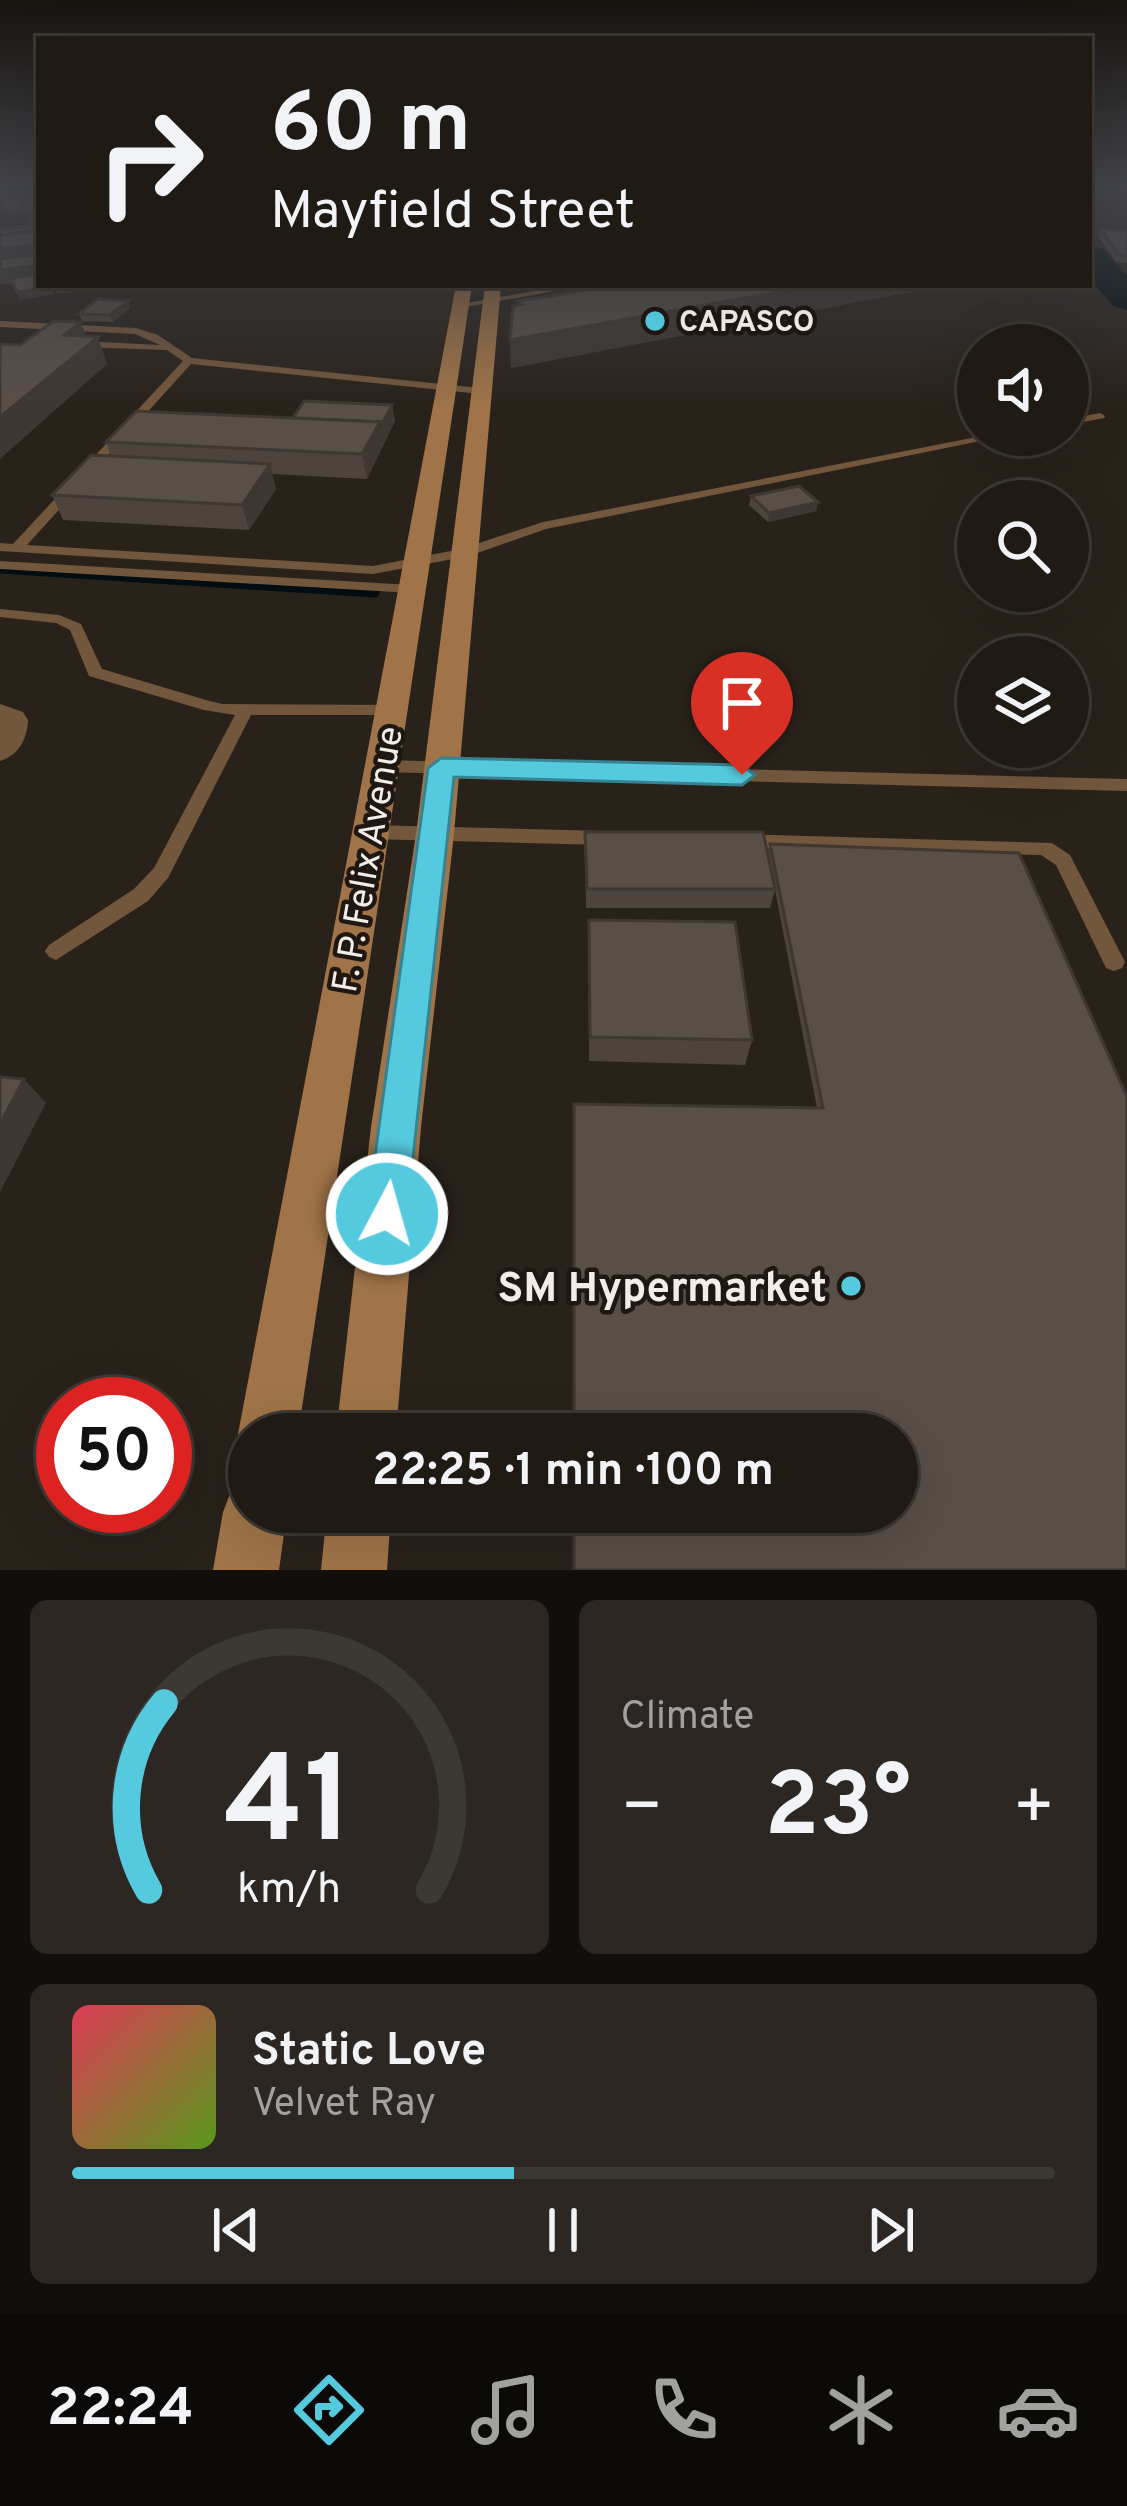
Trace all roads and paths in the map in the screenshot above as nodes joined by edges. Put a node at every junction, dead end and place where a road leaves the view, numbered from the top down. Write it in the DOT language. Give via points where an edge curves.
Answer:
graph roads {
  1 [pos="549,288"];
  2 [pos="478,294"];
  3 [pos="0,324"];
  4 [pos="58,344"];
  5 [pos="165,348"];
  6 [pos="189,362"];
  7 [pos="463,391"];
  8 [pos="1100,416"];
  9 [pos="1089,418"];
  10 [pos="957,444"];
  11 [pos="0,547"];
  12 [pos="17,548"];
  13 [pos="464,553"];
  14 [pos="0,565"];
  15 [pos="415,576"];
  16 [pos="0,613"];
  17 [pos="246,710"];
  18 [pos="392,710"];
  19 [pos="0,716"];
  20 [pos="0,749"];
  21 [pos="381,766"];
  22 [pos="441,768"];
  23 [pos="1119,785"];
  24 [pos="369,832"];
  25 [pos="435,834"];
  26 [pos="620,838"];
  27 [pos="714,840"];
  28 [pos="56,951"];
  29 [pos="1114,962"];
  30 [pos="272,1413"];
  31 [pos="368,1413"];
  32 [pos="252,1533"];
  33 [pos="357,1533"];
  34 [pos="246,1570"];
  35 [pos="353,1570"];
  1 -- 2 [label="lane"];
  2 -- 7 [label="main road, F. P. Felix Avenue"];
  3 -- 5 [label="lane" via="136,331"];
  4 -- 5 [label="lane"];
  5 -- 6 [label="lane"];
  6 -- 7 [label="lane"];
  6 -- 12 [label="lane"];
  7 -- 13 [label="main road, F. P. Felix Avenue"];
  7 -- 15 [label="main road, F. P. Felix Avenue"];
  8 -- 9 [label="lane"];
  10 -- 13 [label="lane" via="543,526"];
  11 -- 12 [label="lane"];
  12 -- 15 [label="lane"];
  13 -- 15 [label="lane"];
  13 -- 22 [label="main road, F. P. Felix Avenue"];
  14 -- 15 [label="lane"];
  15 -- 18 [label="main road, F. P. Felix Avenue"];
  16 -- 17 [label="lane" via="76,627 102,676"];
  17 -- 18 [label="lane"];
  17 -- 28 [label="lane" via="161,873"];
  18 -- 21 [label="main road, F. P. Felix Avenue"];
  19 -- 20 [label="street" via="11,720"];
  21 -- 22 [label="lane"];
  21 -- 24 [label="main road, F. P. Felix Avenue"];
  22 -- 23 [label="lane"];
  22 -- 25 [label="main road, F. P. Felix Avenue"];
  24 -- 25 [label="lane"];
  24 -- 30 [label="main road, F. P. Felix Avenue"];
  25 -- 26 [label="lane"];
  25 -- 31 [label="main road, F. P. Felix Avenue"];
  27 -- 29 [label="lane" via="1045,848 1063,860"];
  32 -- 34 [label="main road"];
  33 -- 35 [label="main road"];
}
